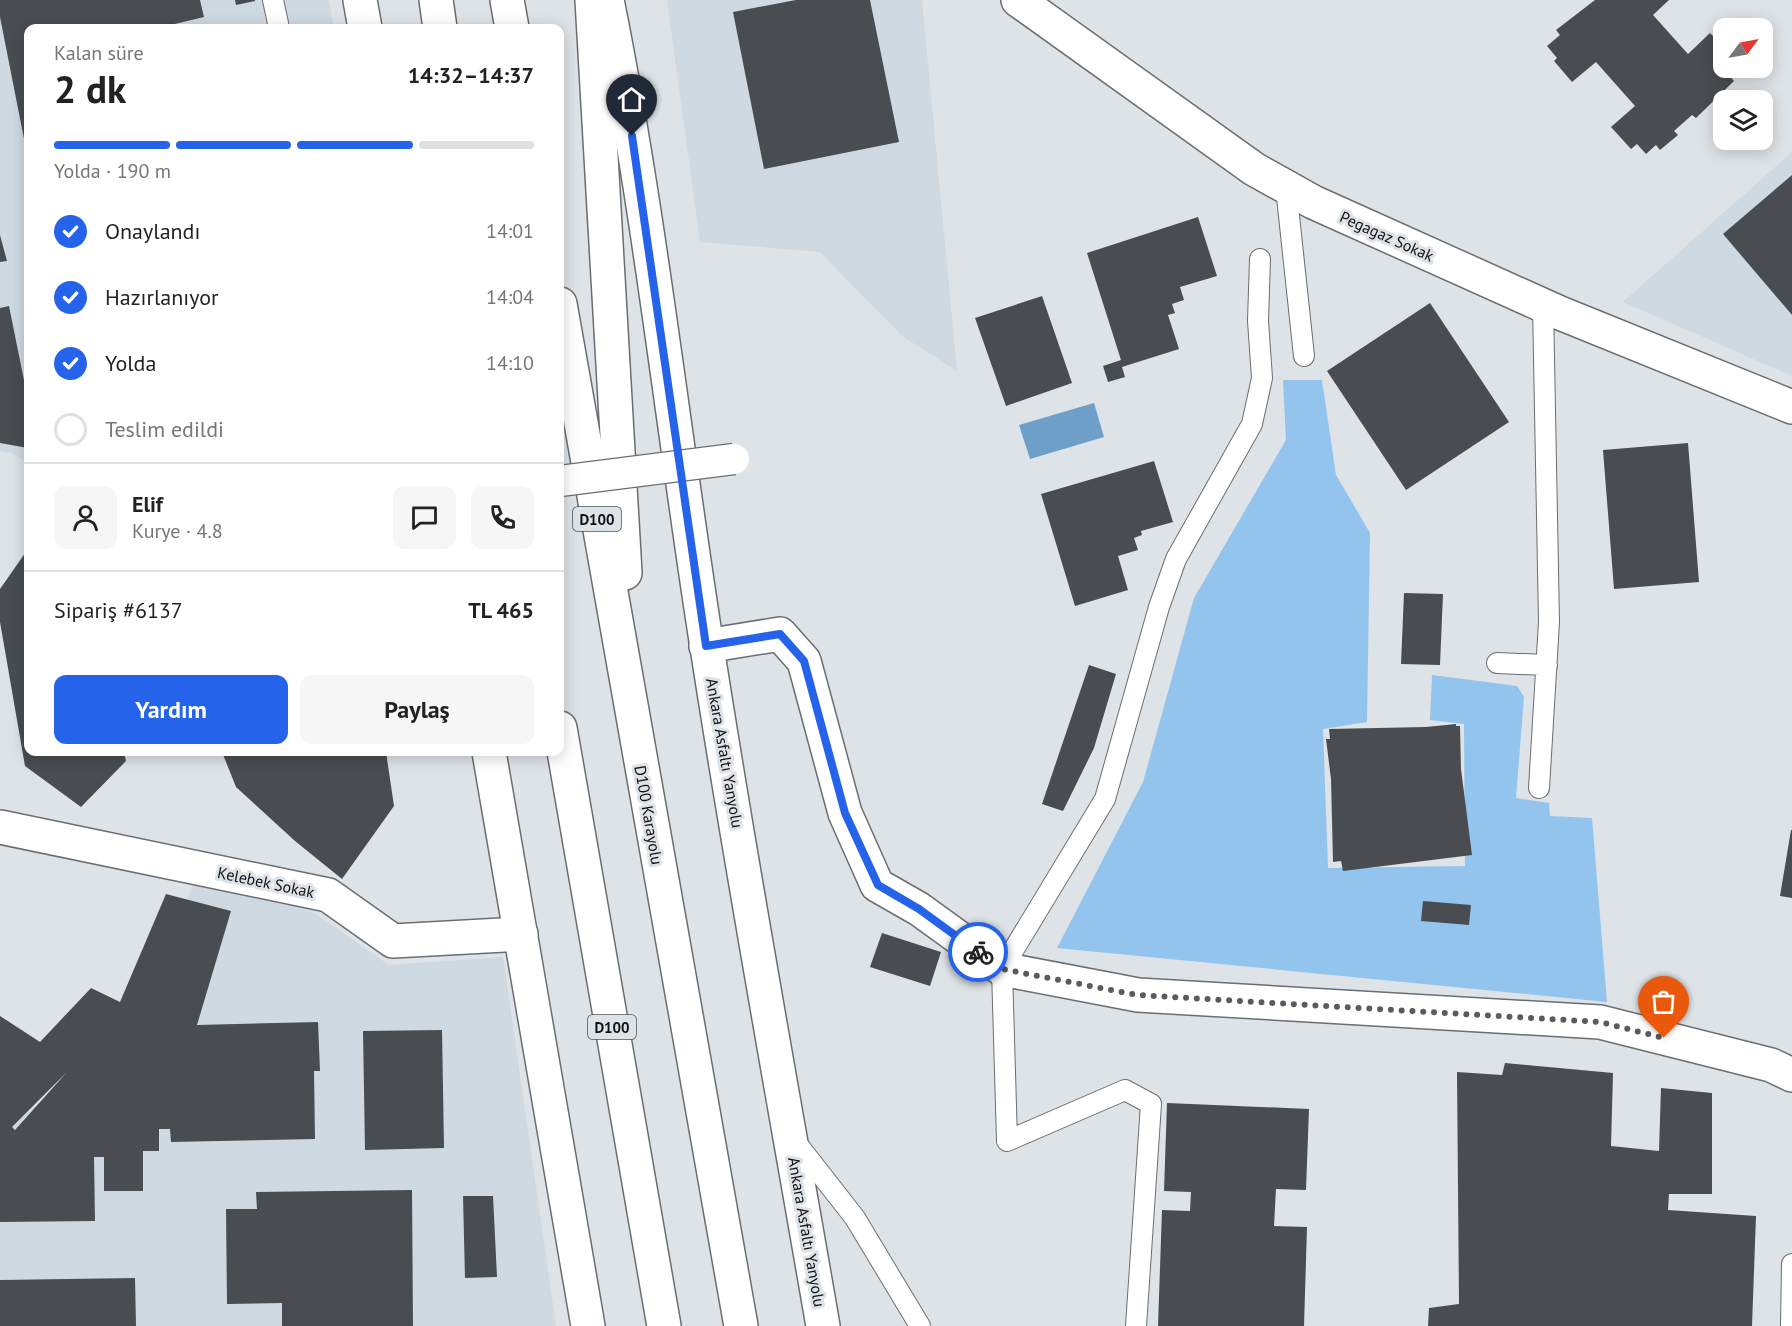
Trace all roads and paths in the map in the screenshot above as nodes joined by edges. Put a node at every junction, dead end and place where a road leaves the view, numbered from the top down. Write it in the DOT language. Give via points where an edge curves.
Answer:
graph roads {
  1 [pos="273,0"];
  2 [pos="360,0"];
  3 [pos="436,0"];
  4 [pos="507,0"];
  5 [pos="592,0"];
  6 [pos="607,0"];
  7 [pos="1018,0"];
  8 [pos="278,24"];
  9 [pos="364,24"];
  10 [pos="439,24"];
  11 [pos="511,24"];
  12 [pos="1286,188"];
  13 [pos="1260,259"];
  14 [pos="1543,305"];
  15 [pos="564,327"];
  16 [pos="1304,356"];
  17 [pos="1792,407"];
  18 [pos="734,459"];
  19 [pos="564,480"];
  20 [pos="706,646"];
  21 [pos="1497,663"];
  22 [pos="1547,665"];
  23 [pos="634,734"];
  24 [pos="564,751"];
  25 [pos="490,756"];
  26 [pos="1539,788"];
  27 [pos="0,827"];
  28 [pos="520,934"];
  29 [pos="1002,969"];
  30 [pos="1792,1075"];
  31 [pos="790,1135"];
  32 [pos="1792,1264"];
  33 [pos="588,1326"];
  34 [pos="664,1326"];
  35 [pos="741,1326"];
  36 [pos="823,1326"];
  37 [pos="920,1326"];
  38 [pos="1136,1326"];
  39 [pos="1791,1326"];
  1 -- 8 [label="lane"];
  2 -- 9 [label="main road"];
  3 -- 10 [label="main road"];
  4 -- 11 [label="main road"];
  5 -- 23 [label="main road"];
  6 -- 20 [label="main road, Ankara Asfaltı Yanyolu" via="667,360"];
  7 -- 12 [label="main road, Pegagaz Sokak"];
  12 -- 14 [label="main road, Pegagaz Sokak"];
  12 -- 16 [label="lane"];
  13 -- 29 [label="lane" via="1258,321 1262,378 1252,424 1176,560 1105,799"];
  14 -- 17 [label="main road, Pegagaz Sokak"];
  14 -- 22 [label="lane" via="1550,622"];
  15 -- 23 [label="main road, D100 Karayolu / D100"];
  18 -- 19 [label="street, bridge"];
  20 -- 29 [label="main road" via="780,634 804,661 845,813 878,885 919,909"];
  20 -- 31 [label="main road, Ankara Asfaltı Yanyolu"];
  21 -- 22 [label="lane"];
  22 -- 26 [label="lane"];
  23 -- 35 [label="main road, D100 Karayolu / D100"];
  24 -- 34 [label="main road, D100"];
  25 -- 28 [label="main road"];
  27 -- 28 [label="main road, Kelebek Sokak" via="328,895 393,941"];
  28 -- 33 [label="main road"];
  29 -- 30 [label="main road" via="1137,995 1600,1022 1771,1065"];
  29 -- 38 [label="lane" via="1007,1141 1125,1090 1151,1104"];
  31 -- 36 [label="main road, Ankara Asfaltı Yanyolu"];
  31 -- 37 [label="lane" via="855,1218"];
  32 -- 39 [label="lane"];
}
